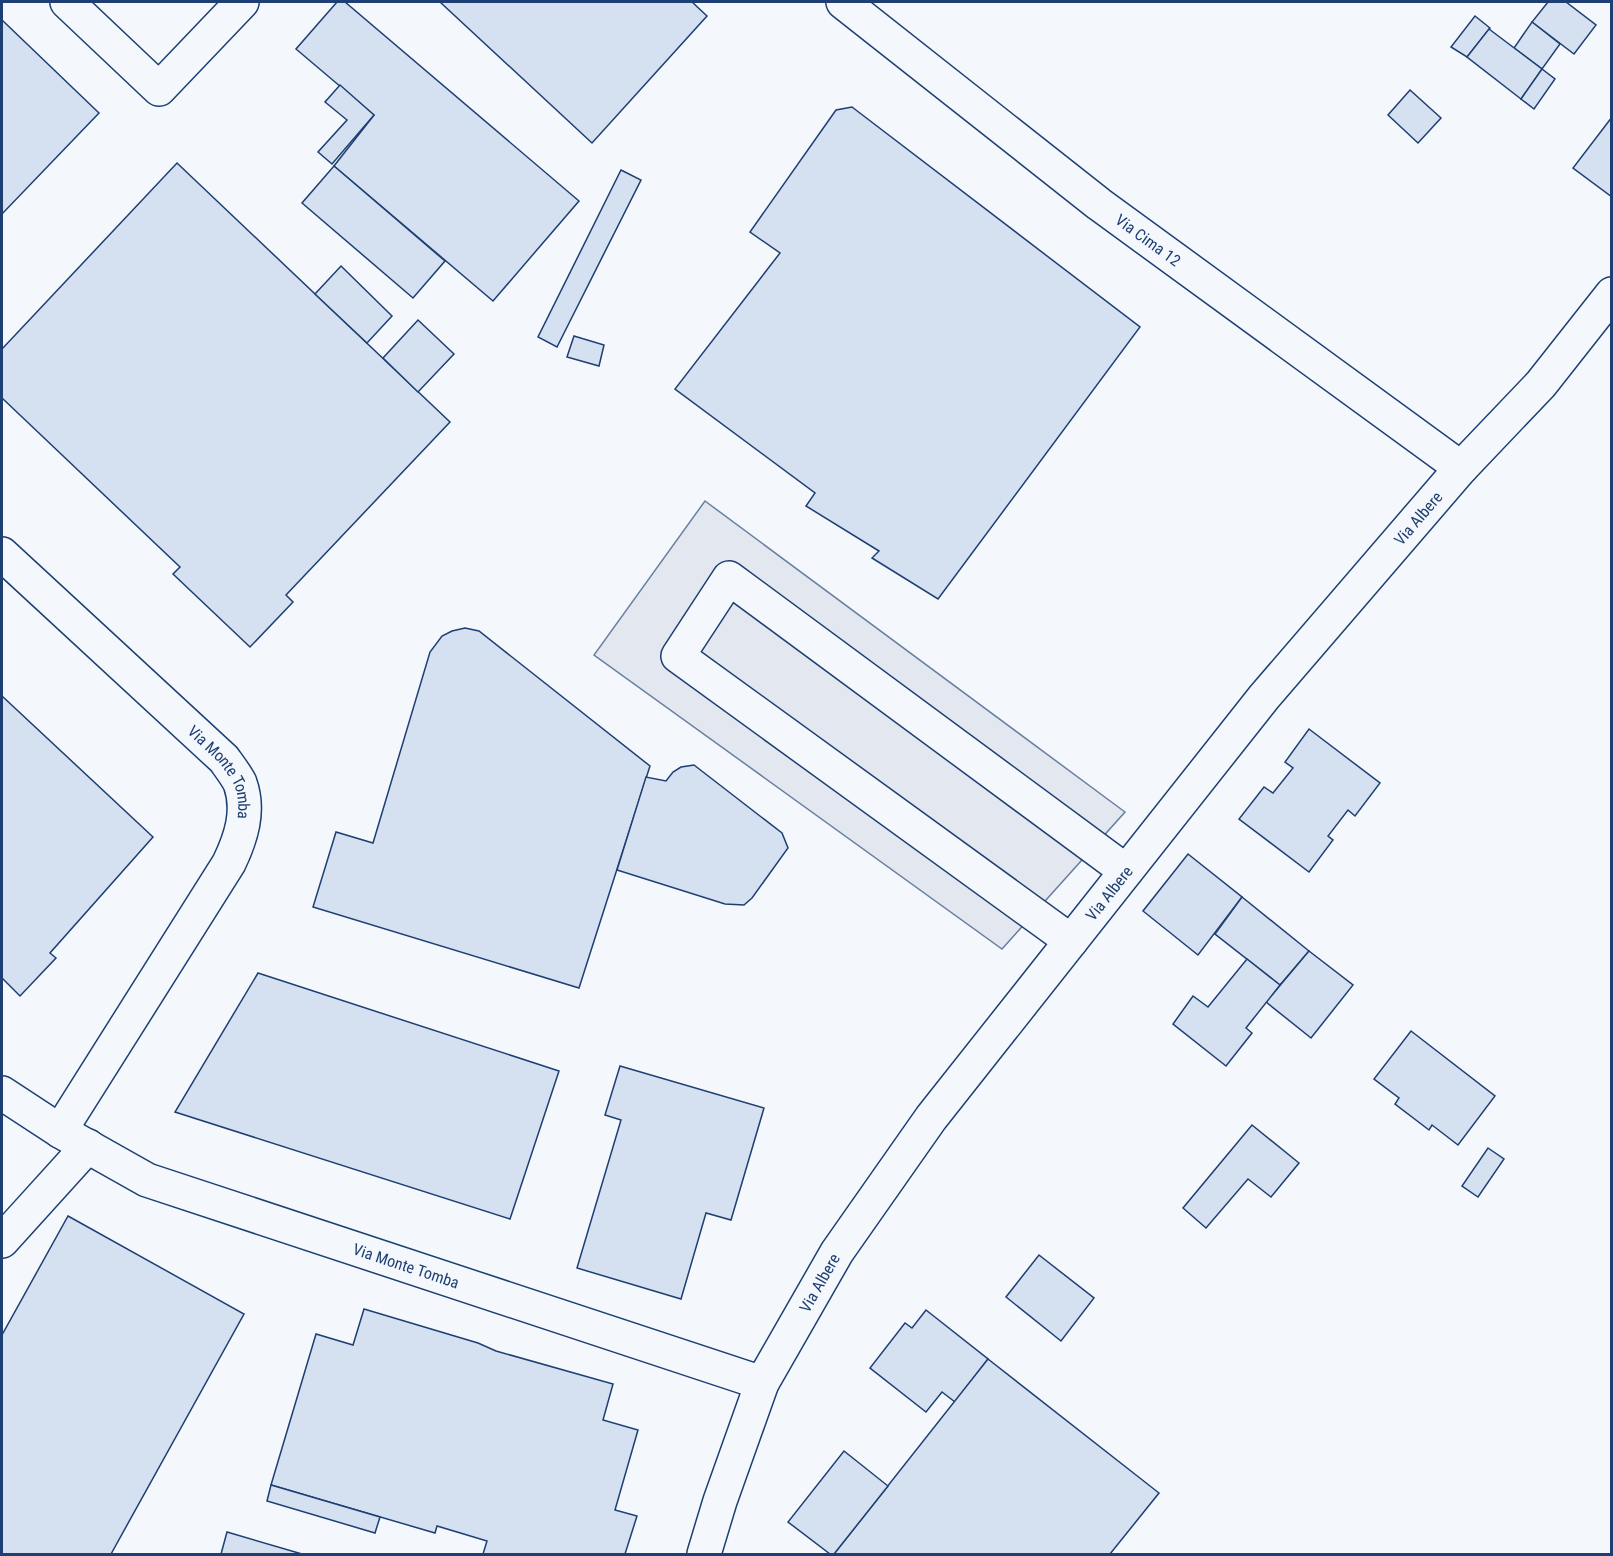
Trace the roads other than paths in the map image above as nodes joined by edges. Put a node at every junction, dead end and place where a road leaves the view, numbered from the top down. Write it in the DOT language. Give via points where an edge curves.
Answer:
graph roads {
  1 [pos="67,2"];
  2 [pos="242,2"];
  3 [pos="843,2"];
  4 [pos="1611,294"];
  5 [pos="1461,468"];
  6 [pos="2,554"];
  7 [pos="1126,871"];
  8 [pos="1071,941"];
  9 [pos="2,1093"];
  10 [pos="74,1138"];
  11 [pos="2,1241"];
  12 [pos="762,1383"];
  13 [pos="704,1554"];
  1 -- 2 [label="street" via="159,89"];
  3 -- 5 [label="street, Via Cima 12" via="1099,204"];
  4 -- 5 [label="street, Via Albere" via="1541,384"];
  5 -- 7 [label="street, Via Albere" via="1264,697"];
  6 -- 10 [label="street, Via Monte Tomba" via="224,759 239,783 245,808 241,837 229,863"];
  7 -- 8 [label="street, Via Albere"];
  7 -- 8 [label="street" via="729,578 678,656"];
  8 -- 12 [label="street, Via Albere" via="932,1118 837,1251"];
  9 -- 10 [label="street, Via Monte Tomba"];
  10 -- 11 [label="street"];
  10 -- 12 [label="street, Via Monte Tomba" via="147,1180"];
  12 -- 13 [label="street, Via Albere"];
}
